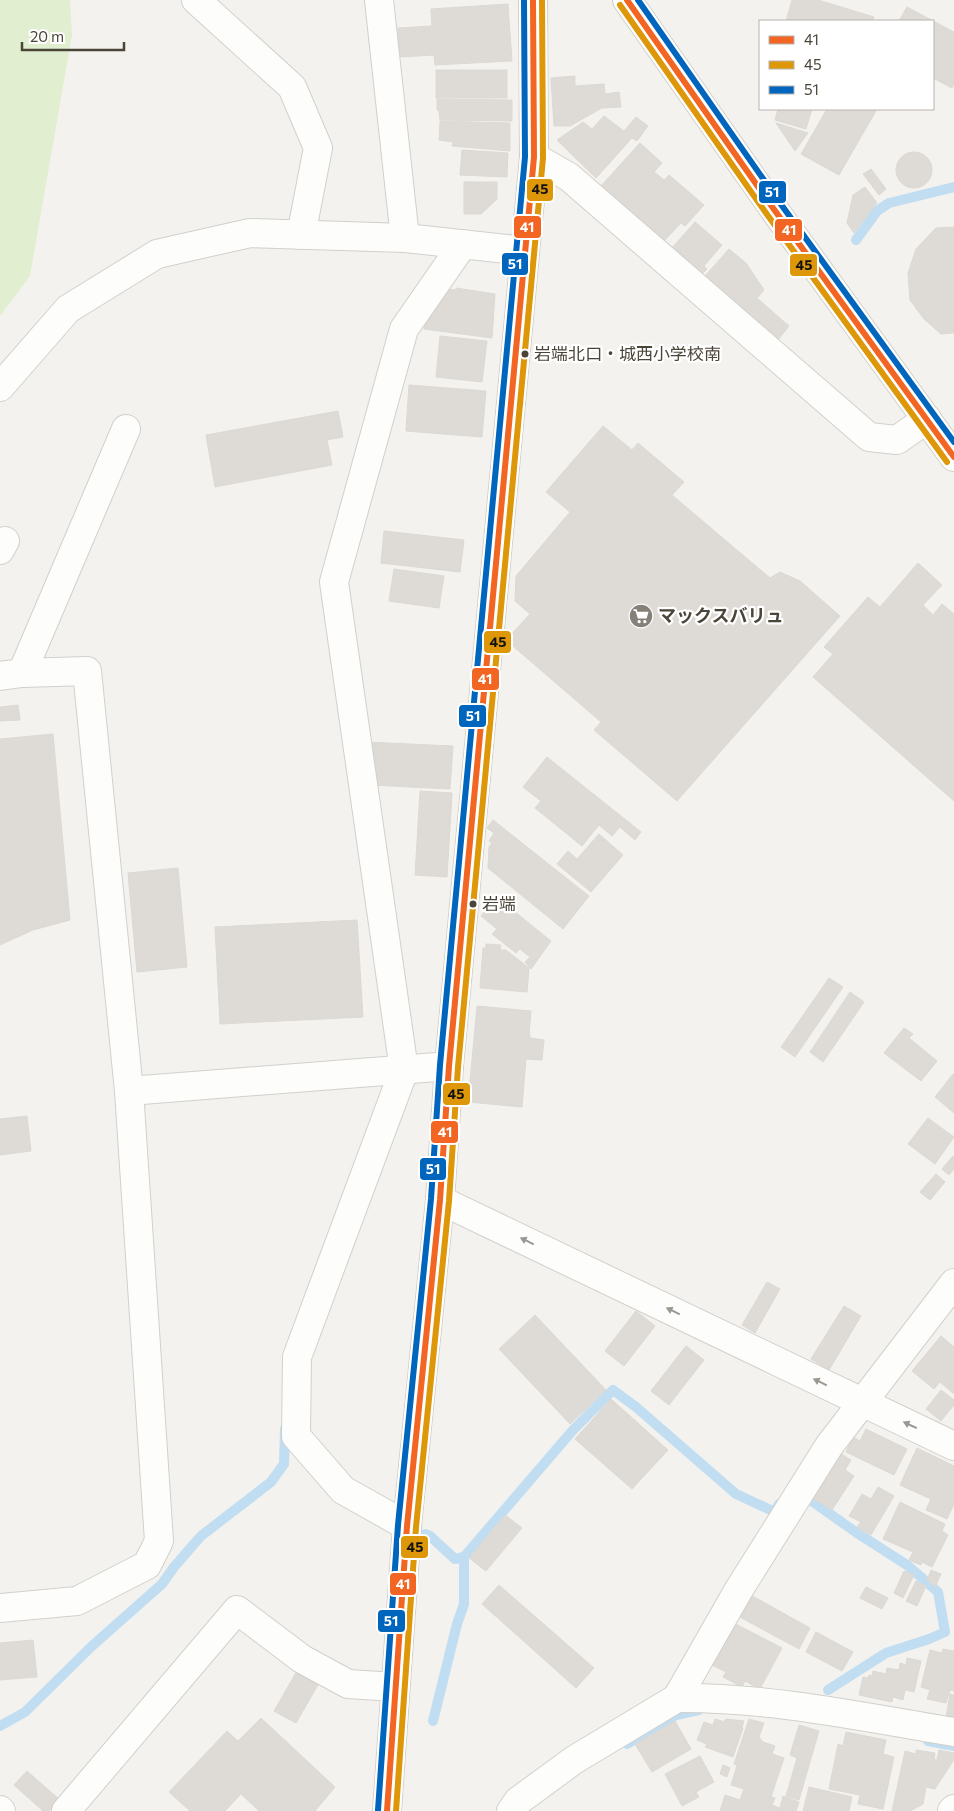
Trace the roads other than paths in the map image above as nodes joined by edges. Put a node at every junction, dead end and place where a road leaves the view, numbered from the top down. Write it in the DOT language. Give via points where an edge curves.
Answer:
graph roads {
  1 [pos="196,0"];
  2 [pos="379,0"];
  3 [pos="533,0"];
  4 [pos="627,0"];
  5 [pos="534,157"];
  6 [pos="301,234"];
  7 [pos="405,238"];
  8 [pos="463,244"];
  9 [pos="525,252"];
  10 [pos="0,387"];
  11 [pos="927,419"];
  12 [pos="126,429"];
  13 [pos="954,457"];
  14 [pos="11,675"];
  15 [pos="449,1066"];
  16 [pos="404,1070"];
  17 [pos="129,1091"];
  18 [pos="440,1200"];
  19 [pos="954,1283"];
  20 [pos="864,1403"];
  21 [pos="954,1446"];
  22 [pos="406,1526"];
  23 [pos="0,1608"];
  24 [pos="395,1687"];
  25 [pos="677,1698"];
  26 [pos="954,1732"];
  27 [pos="66,1811"];
  28 [pos="386,1811"];
  29 [pos="511,1811"];
  1 -- 6 [label="street" via="292,87 318,148"];
  2 -- 7 [label="street"];
  3 -- 5 [label="street"];
  4 -- 11 [label="street"];
  5 -- 9 [label="street"];
  5 -- 11 [label="street" via="569,177 869,437 897,440"];
  6 -- 7 [label="street"];
  6 -- 10 [label="street" via="250,233 156,254 68,309"];
  7 -- 8 [label="street"];
  8 -- 9 [label="street"];
  8 -- 16 [label="street" via="404,330 334,582"];
  9 -- 15 [label="street"];
  11 -- 13 [label="street"];
  12 -- 14 [label="street"];
  14 -- 17 [label="street" via="87,671"];
  15 -- 16 [label="street"];
  15 -- 18 [label="street"];
  16 -- 17 [label="street"];
  16 -- 22 [label="street" via="297,1357 296,1436 343,1490"];
  17 -- 23 [label="street" via="159,1541 146,1565 77,1602"];
  20 -- 18 [label="street, one-way"];
  18 -- 22 [label="street"];
  19 -- 20 [label="street"];
  21 -- 20 [label="street, one-way"];
  20 -- 25 [label="street" via="824,1454 738,1591"];
  22 -- 24 [label="street"];
  24 -- 27 [label="street" via="348,1684 302,1659 237,1610"];
  24 -- 28 [label="street"];
  25 -- 26 [label="street" via="778,1705"];
  25 -- 29 [label="street" via="574,1760 518,1801"];
}
